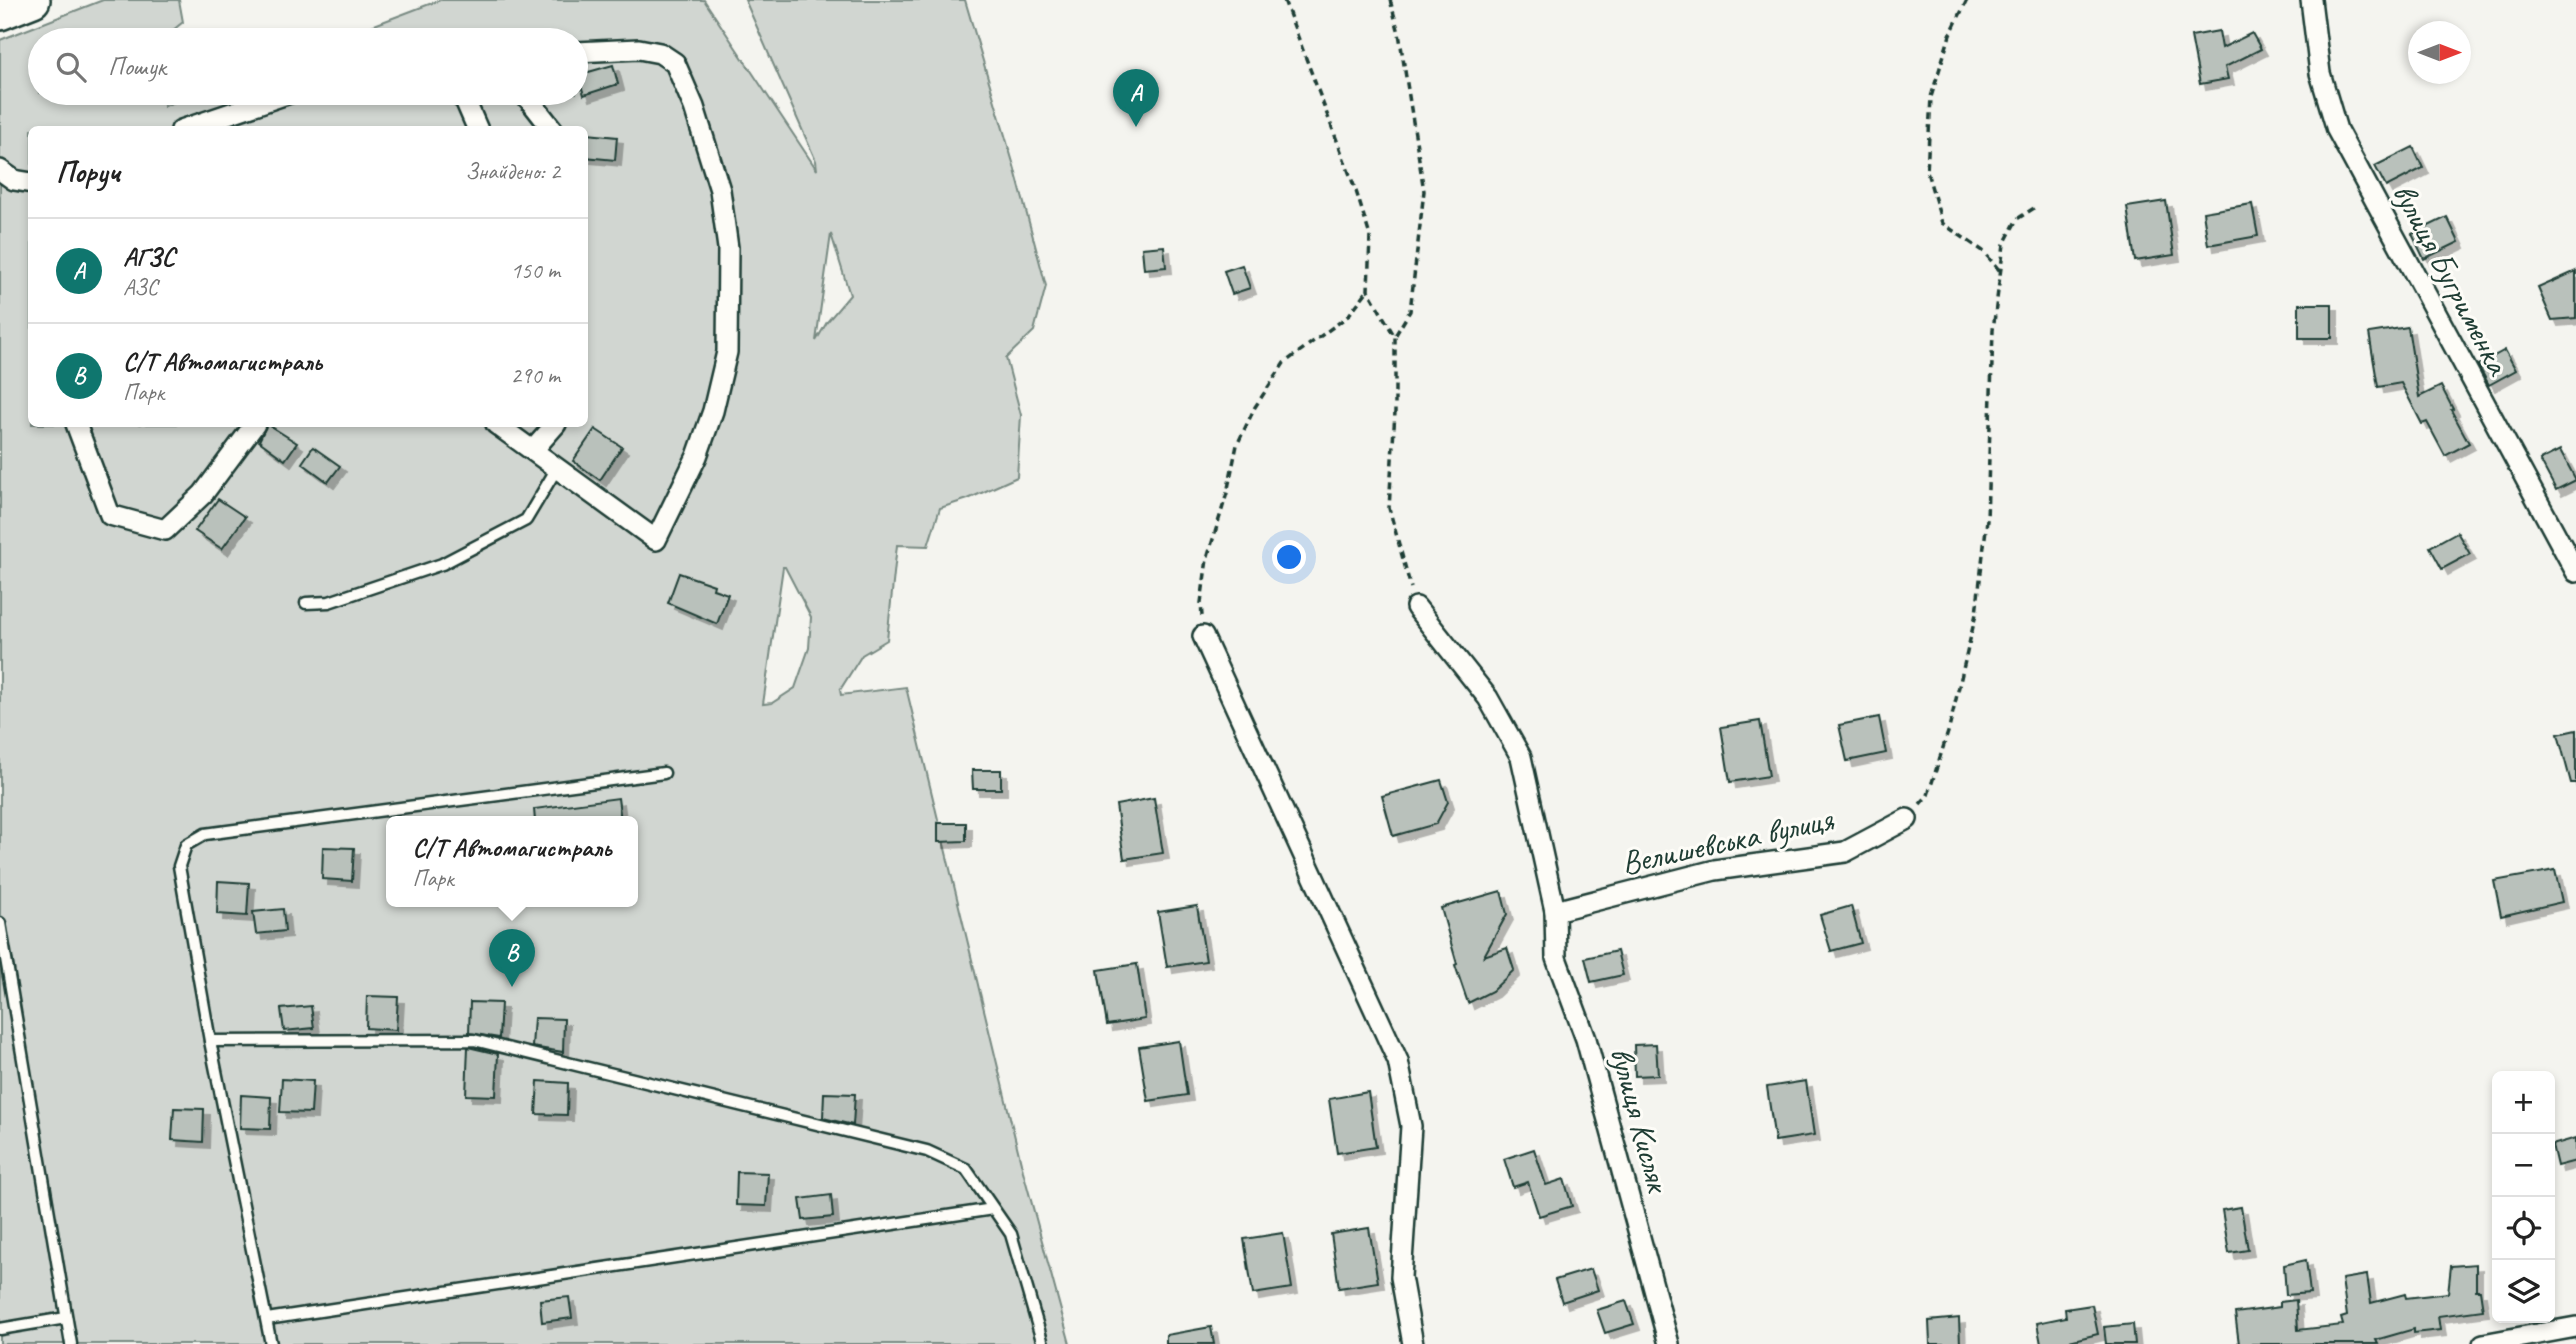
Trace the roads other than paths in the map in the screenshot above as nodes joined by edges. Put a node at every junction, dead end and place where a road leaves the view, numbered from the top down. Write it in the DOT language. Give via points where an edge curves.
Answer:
graph roads {
  1 [pos="33,0"];
  2 [pos="2311,0"];
  3 [pos="0,13"];
  4 [pos="588,51"];
  5 [pos="255,105"];
  6 [pos="467,105"];
  7 [pos="534,105"];
  8 [pos="193,126"];
  9 [pos="476,126"];
  10 [pos="551,126"];
  11 [pos="0,170"];
  12 [pos="28,182"];
  13 [pos="77,427"];
  14 [pos="254,427"];
  15 [pos="500,427"];
  16 [pos="553,427"];
  17 [pos="533,450"];
  18 [pos="557,468"];
  19 [pos="2576,572"];
  20 [pos="306,603"];
  21 [pos="1416,607"];
  22 [pos="1203,636"];
  23 [pos="664,773"];
  24 [pos="1907,819"];
  25 [pos="1555,911"];
  26 [pos="0,923"];
  27 [pos="210,1041"];
  28 [pos="993,1209"];
  29 [pos="66,1318"];
  30 [pos="267,1319"];
  31 [pos="2576,1327"];
  32 [pos="0,1329"];
  33 [pos="71,1344"];
  34 [pos="271,1344"];
  35 [pos="1043,1344"];
  36 [pos="1413,1344"];
  37 [pos="1669,1344"];
  38 [pos="2483,1344"];
  1 -- 3 [label="highway"];
  2 -- 19 [label="street, вулиця Бугрименка" via="2320,73 2337,130"];
  4 -- 18 [label="street" via="639,49 660,53 675,63 720,190 728,248 727,352 697,456 656,540"];
  5 -- 8 [label="street"];
  6 -- 9 [label="street"];
  7 -- 10 [label="street"];
  11 -- 12 [label="street" via="14,180"];
  13 -- 14 [label="street" via="110,515 165,530 203,494"];
  15 -- 17 [label="street"];
  16 -- 17 [label="street"];
  17 -- 18 [label="street"];
  18 -- 20 [label="lane" via="526,520 442,564 329,602"];
  21 -- 25 [label="street, вулиця Кисляк" via="1488,698 1521,757"];
  22 -- 36 [label="street" via="1398,1061 1411,1126 1401,1277"];
  23 -- 27 [label="lane" via="205,834 186,845 179,866"];
  24 -- 25 [label="street, Велишевська вулиця" via="1844,852 1715,870"];
  25 -- 37 [label="street, вулиця Кисляк" via="1556,958 1586,1039"];
  26 -- 29 [label="lane"];
  27 -- 28 [label="lane" via="474,1040 927,1151 966,1169"];
  27 -- 30 [label="lane"];
  28 -- 30 [label="lane"];
  28 -- 35 [label="lane" via="1010,1234"];
  29 -- 32 [label="lane"];
  29 -- 33 [label="lane"];
  30 -- 34 [label="lane"];
  31 -- 38 [label="street"];
}
